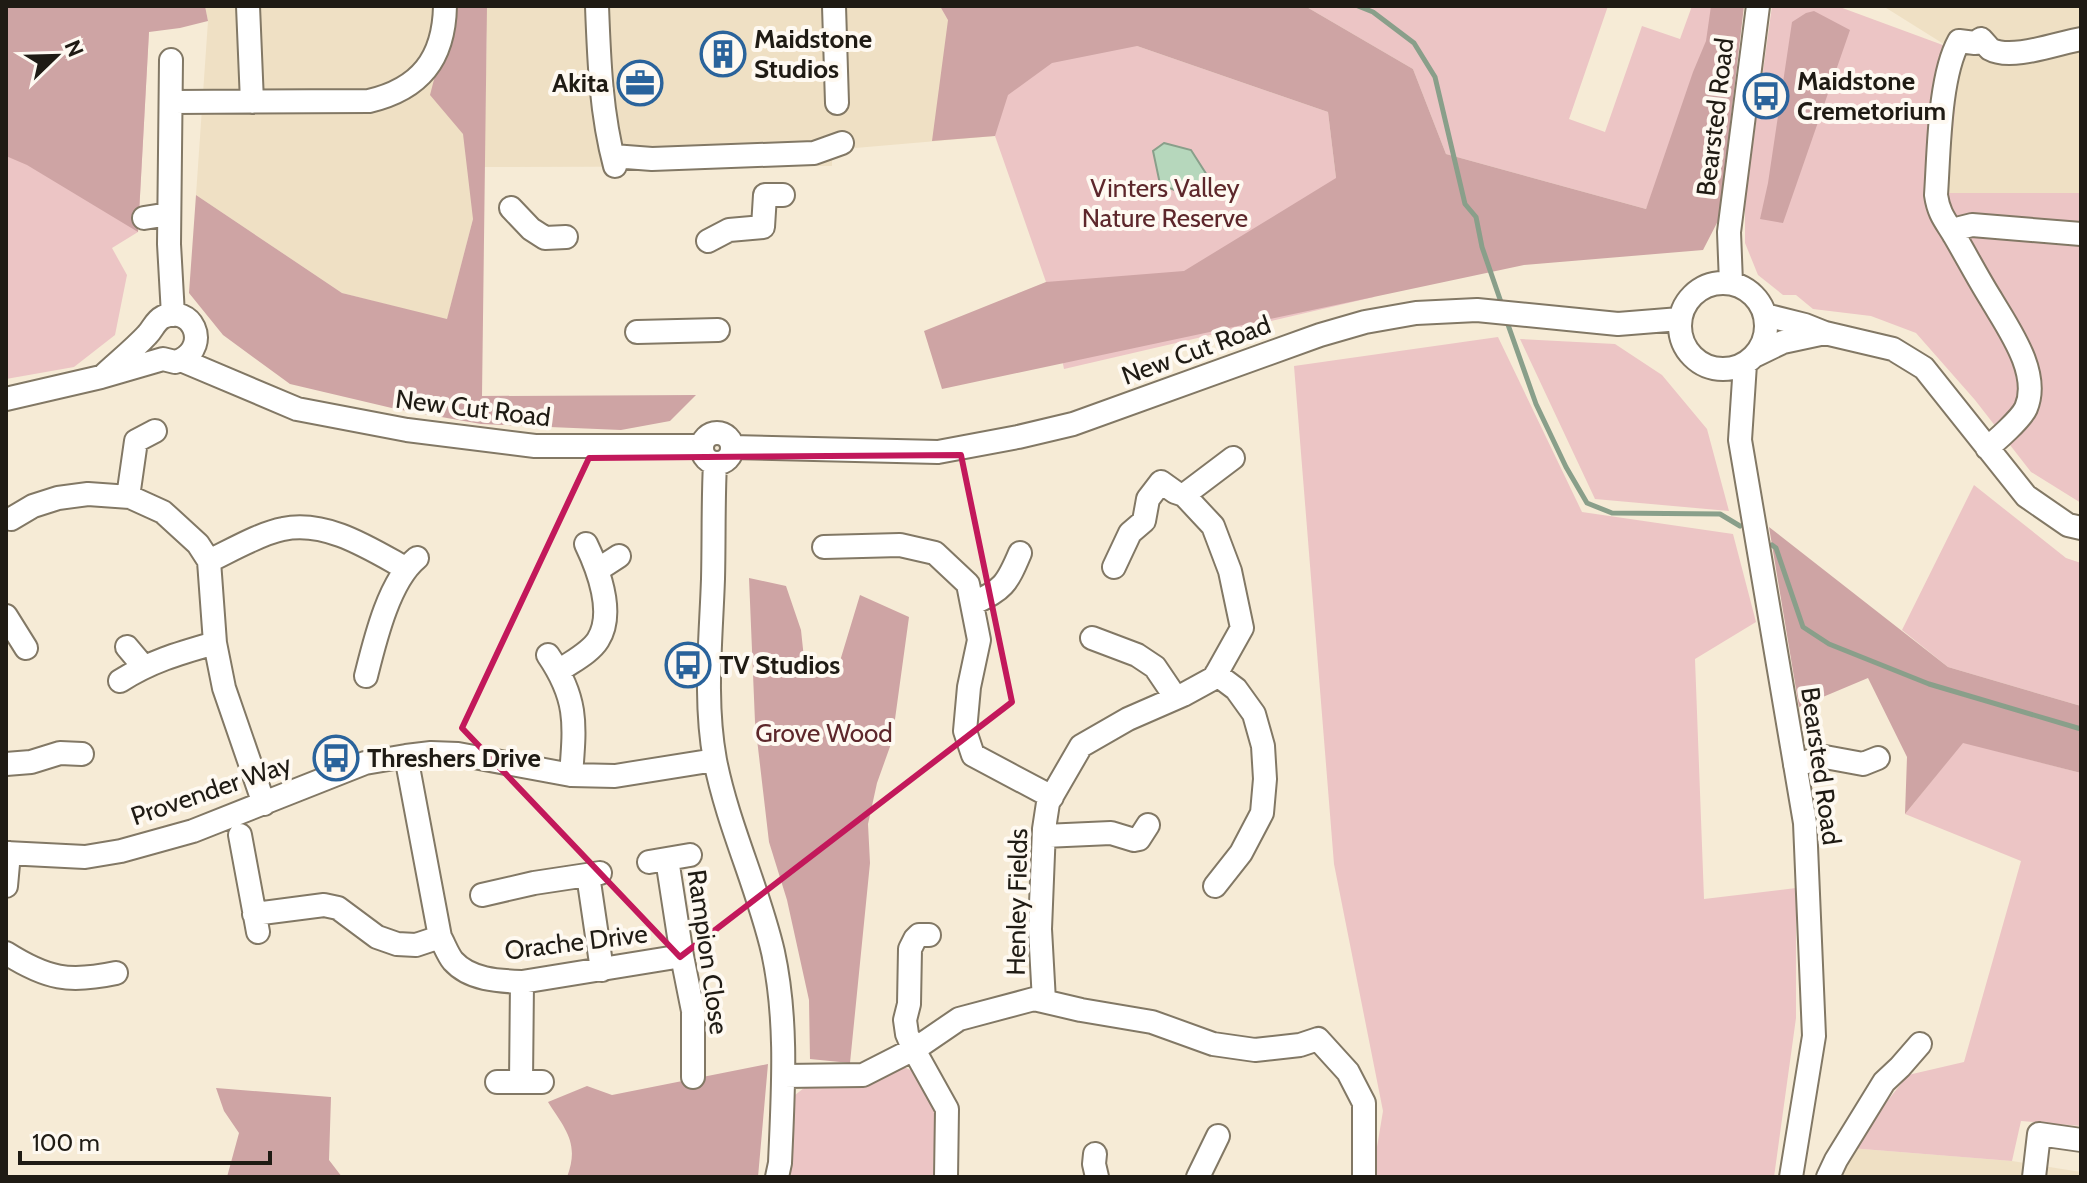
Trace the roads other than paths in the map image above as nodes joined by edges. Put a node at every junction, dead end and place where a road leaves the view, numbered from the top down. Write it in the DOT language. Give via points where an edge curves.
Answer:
graph roads {
  1 [pos="248,6"];
  2 [pos="445,6"];
  3 [pos="597,6"];
  4 [pos="834,6"];
  5 [pos="1758,6"];
  6 [pos="2081,39"];
  7 [pos="171,60"];
  8 [pos="172,102"];
  9 [pos="252,102"];
  10 [pos="837,103"];
  11 [pos="842,143"];
  12 [pos="783,195"];
  13 [pos="511,208"];
  14 [pos="169,214"];
  15 [pos="144,218"];
  16 [pos="2081,234"];
  17 [pos="1954,235"];
  18 [pos="555,238"];
  19 [pos="708,241"];
  20 [pos="1731,283"];
  21 [pos="173,315"];
  22 [pos="1765,315"];
  23 [pos="1680,319"];
  24 [pos="718,330"];
  25 [pos="150,332"];
  26 [pos="637,332"];
  27 [pos="1825,333"];
  28 [pos="197,339"];
  29 [pos="1750,359"];
  30 [pos="172,360"];
  31 [pos="101,377"];
  32 [pos="243,385"];
  33 [pos="6,399"];
  34 [pos="155,431"];
  35 [pos="1987,448"];
  36 [pos="708,455"];
  37 [pos="1233,458"];
  38 [pos="1179,493"];
  39 [pos="128,497"];
  40 [pos="14,522"];
  41 [pos="2081,528"];
  42 [pos="586,544"];
  43 [pos="824,547"];
  44 [pos="1020,553"];
  45 [pos="619,556"];
  46 [pos="209,561"];
  47 [pos="1114,567"];
  48 [pos="599,569"];
  49 [pos="972,604"];
  50 [pos="6,616"];
  51 [pos="1092,638"];
  52 [pos="215,643"];
  53 [pos="127,647"];
  54 [pos="26,648"];
  55 [pos="143,666"];
  56 [pos="1216,674"];
  57 [pos="366,676"];
  58 [pos="120,681"];
  59 [pos="1176,698"];
  60 [pos="66,747"];
  61 [pos="406,756"];
  62 [pos="1878,758"];
  63 [pos="715,760"];
  64 [pos="6,764"];
  65 [pos="1795,765"];
  66 [pos="571,775"];
  67 [pos="1052,797"];
  68 [pos="264,804"];
  69 [pos="1148,825"];
  70 [pos="240,835"];
  71 [pos="1044,836"];
  72 [pos="8,853"];
  73 [pos="690,855"];
  74 [pos="6,886"];
  75 [pos="1215,886"];
  76 [pos="482,895"];
  77 [pos="929,935"];
  78 [pos="440,937"];
  79 [pos="6,953"];
  80 [pos="682,956"];
  81 [pos="602,970"];
  82 [pos="116,973"];
  83 [pos="522,982"];
  84 [pos="1044,1001"];
  85 [pos="1920,1044"];
  86 [pos="913,1048"];
  87 [pos="784,1076"];
  88 [pos="693,1077"];
  89 [pos="497,1082"];
  90 [pos="1218,1136"];
  91 [pos="2081,1140"];
  92 [pos="1095,1154"];
  93 [pos="777,1177"];
  94 [pos="946,1177"];
  95 [pos="1097,1177"];
  96 [pos="1198,1177"];
  97 [pos="1364,1177"];
  98 [pos="1791,1177"];
  99 [pos="1828,1177"];
  100 [pos="2034,1177"];
  1 -- 9 [label="street"];
  2 -- 9 [label="street" via="440,44 428,68 389,96 369,101"];
  3 -- 11 [label="street" via="599,67 614,161 814,153"];
  4 -- 10 [label="street"];
  5 -- 20 [label="street, Bearsted Road" via="1729,232"];
  6 -- 17 [label="street" via="2026,52 1990,49 1981,39 1959,41 1947,77 1936,195 1940,216"];
  7 -- 8 [label="street"];
  8 -- 9 [label="street"];
  8 -- 14 [label="street"];
  12 -- 19 [label="street" via="765,195 763,227 729,230"];
  13 -- 18 [label="street" via="531,229"];
  14 -- 15 [label="street"];
  14 -- 21 [label="street"];
  16 -- 17 [label="street" via="1972,225"];
  17 -- 35 [label="street" via="2020,349 2030,384 2026,409"];
  20 -- 22 [label="street" via="1753,294"];
  20 -- 23 [label="street" via="1698,290"];
  21 -- 25 [label="street" via="159,320"];
  21 -- 28 [label="street, New Cut Road" via="193,325"];
  22 -- 27 [label="street"];
  22 -- 29 [label="street" via="1763,343"];
  23 -- 29 [label="street" via="1685,346 1705,365 1732,368"];
  23 -- 36 [label="street, New Cut Road" via="1618,324 1477,310 1416,313 1320,335 1073,424 1018,437 938,452 732,447 717,433 706,437"];
  24 -- 26 [label="street"];
  25 -- 30 [label="street" via="152,348"];
  25 -- 31 [label="street"];
  27 -- 29 [label="street" via="1783,342"];
  27 -- 35 [label="street" via="1893,349 1924,368"];
  28 -- 30 [label="street" via="192,352"];
  28 -- 32 [label="street, New Cut Road"];
  29 -- 65 [label="street, Bearsted Road" via="1740,440"];
  30 -- 31 [label="street"];
  30 -- 32 [label="street, New Cut Road"];
  31 -- 33 [label="street"];
  32 -- 36 [label="street, New Cut Road" via="297,409 407,430 535,446"];
  34 -- 39 [label="street" via="136,441"];
  35 -- 41 [label="street" via="2026,496"];
  36 -- 63 [label="street" via="709,711"];
  37 -- 38 [label="street"];
  38 -- 47 [label="street" via="1161,482"];
  38 -- 56 [label="street, Henley Fields" via="1213,526 1230,571 1242,628"];
  39 -- 40 [label="street" via="58,498 33,506"];
  39 -- 46 [label="street" via="163,512"];
  42 -- 48 [label="street"];
  43 -- 49 [label="street" via="900,545 935,553 968,584"];
  44 -- 49 [label="street" via="1000,589"];
  45 -- 48 [label="street"];
  46 -- 52 [label="street"];
  46 -- 57 [label="street" via="282,529 310,526 411,563 394,590 383,645"];
  48 -- 66 [label="street" via="605,624 598,641 553,663 574,716"];
  49 -- 67 [label="street" via="979,640 965,731 973,755"];
  50 -- 54 [label="street"];
  51 -- 59 [label="street" via="1155,667"];
  52 -- 55 [label="street"];
  52 -- 68 [label="street" via="224,688"];
  53 -- 55 [label="street"];
  55 -- 58 [label="street"];
  56 -- 59 [label="street, Henley Fields"];
  56 -- 75 [label="street" via="1236,689 1254,714 1265,779 1262,813"];
  59 -- 67 [label="street, Henley Fields" via="1081,746"];
  60 -- 64 [label="street" via="31,762"];
  61 -- 66 [label="street, Provender Way" via="458,754"];
  61 -- 68 [label="street, Provender Way" via="365,763"];
  61 -- 78 [label="street, Orache Drive"];
  62 -- 65 [label="street" via="1863,764 1825,757"];
  63 -- 66 [label="street, Provender Way" via="615,776"];
  63 -- 87 [label="street" via="772,948"];
  65 -- 98 [label="street, Bearsted Road" via="1805,823 1814,1036"];
  67 -- 71 [label="street, Henley Fields"];
  68 -- 72 [label="street, Provender Way" via="121,851 85,857"];
  69 -- 71 [label="street" via="1134,840 1111,833"];
  70 -- 78 [label="street" via="256,923 324,905 397,944 416,945"];
  71 -- 84 [label="street, Henley Fields"];
  72 -- 74 [label="street"];
  73 -- 80 [label="street, Rampion Close" via="658,861"];
  76 -- 81 [label="street" via="585,875"];
  77 -- 86 [label="street" via="919,935 910,949 905,1020"];
  78 -- 83 [label="street, Orache Drive" via="453,960 472,974"];
  79 -- 82 [label="street" via="47,975 72,979"];
  80 -- 81 [label="street, Orache Drive"];
  80 -- 88 [label="street, Rampion Close" via="693,1011 687,1053"];
  81 -- 83 [label="street, Orache Drive"];
  83 -- 89 [label="street" via="532,1082"];
  84 -- 86 [label="street" via="1034,999 959,1019"];
  84 -- 97 [label="street" via="1255,1050 1318,1039 1348,1072 1364,1103"];
  85 -- 99 [label="street" via="1884,1082"];
  86 -- 87 [label="street" via="863,1075"];
  86 -- 94 [label="street" via="947,1109"];
  87 -- 93 [label="street"];
  90 -- 96 [label="street"];
  91 -- 100 [label="street" via="2039,1134"];
  92 -- 95 [label="street"];
}
